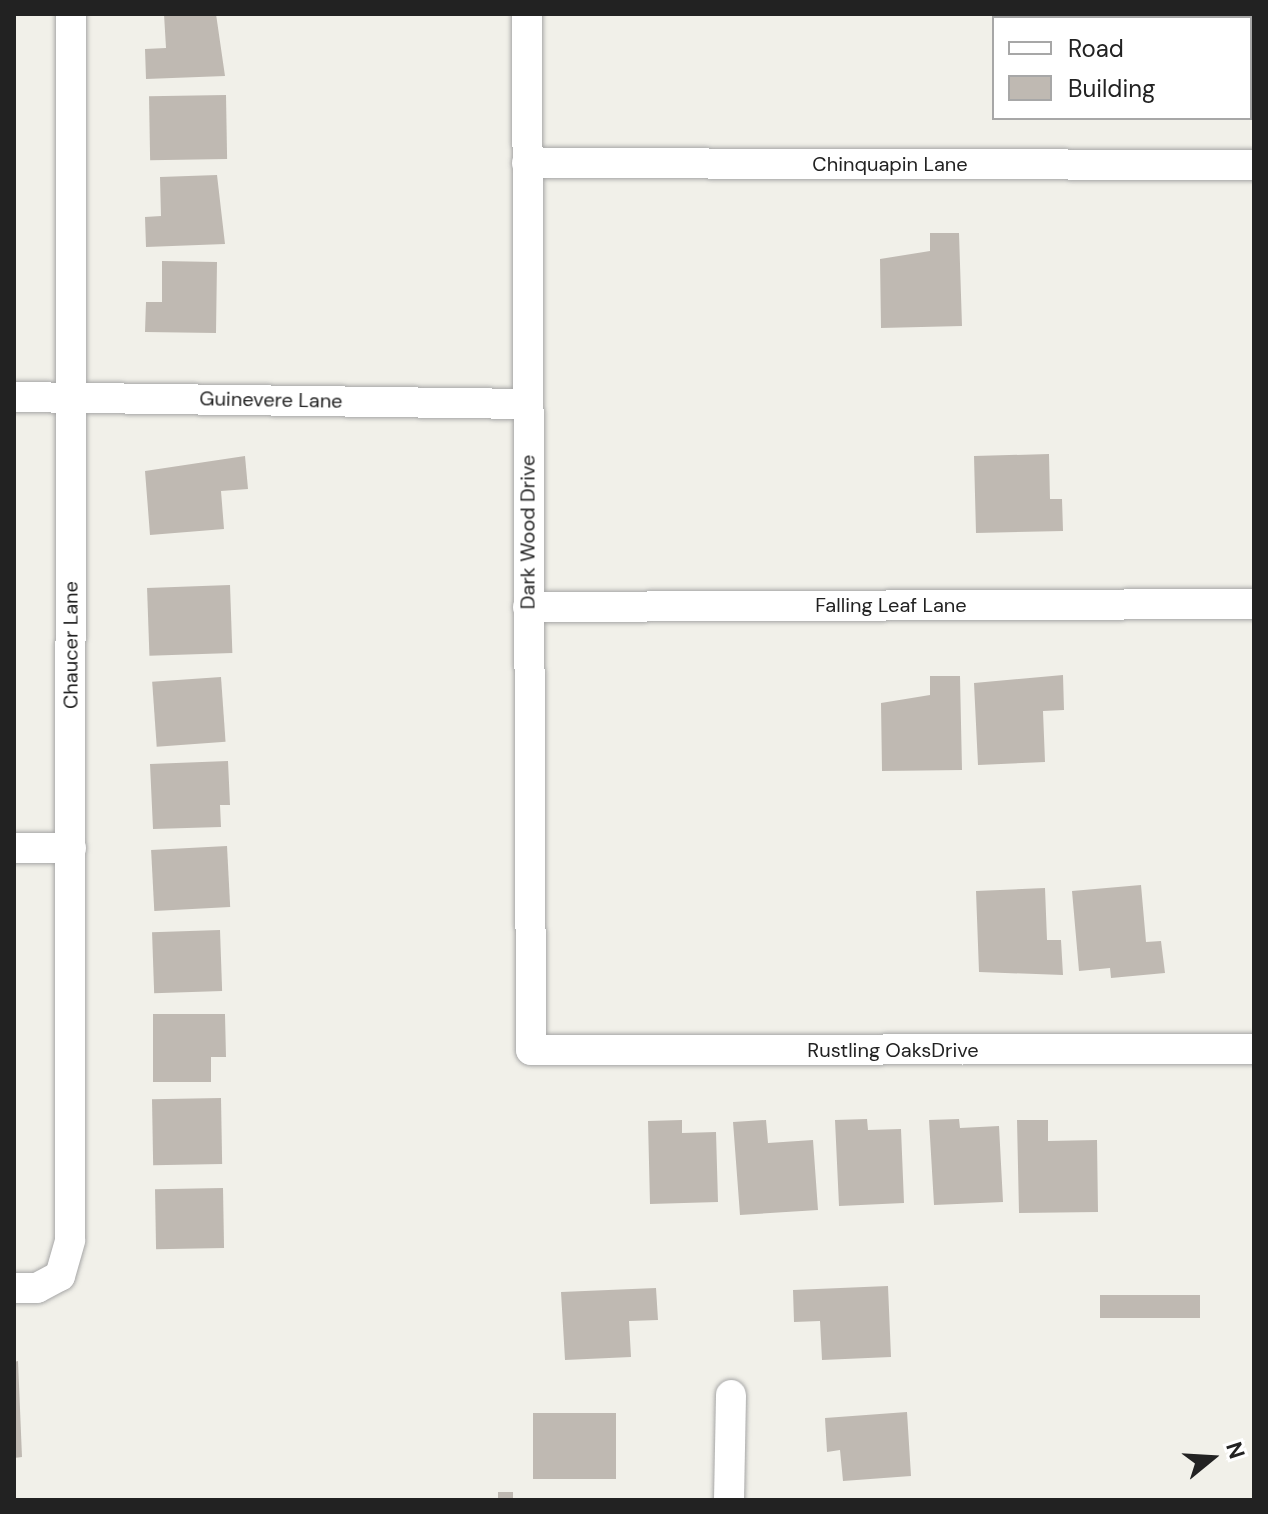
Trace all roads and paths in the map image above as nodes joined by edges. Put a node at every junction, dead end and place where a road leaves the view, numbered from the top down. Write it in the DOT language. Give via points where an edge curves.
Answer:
graph roads {
  1 [pos="71,14"];
  2 [pos="527,14"];
  3 [pos="527,163"];
  4 [pos="1254,165"];
  5 [pos="14,397"];
  6 [pos="71,397"];
  7 [pos="527,404"];
  8 [pos="1254,604"];
  9 [pos="528,607"];
  10 [pos="14,848"];
  11 [pos="71,848"];
  12 [pos="1254,1049"];
  13 [pos="531,1050"];
  14 [pos="14,1288"];
  15 [pos="731,1395"];
  16 [pos="729,1500"];
  1 -- 6 [label="street, Chaucer Lane"];
  2 -- 3 [label="street, Dark Wood Drive"];
  3 -- 4 [label="street, Chinquapin Lane"];
  3 -- 7 [label="street, Dark Wood Drive"];
  5 -- 6 [label="street, Guinevere Lane"];
  6 -- 7 [label="street, Guinevere Lane"];
  6 -- 11 [label="street, Chaucer Lane"];
  7 -- 9 [label="street, Dark Wood Drive"];
  8 -- 9 [label="street, Falling Leaf Lane"];
  9 -- 13 [label="street, Dark Wood Drive"];
  10 -- 11 [label="street"];
  11 -- 14 [label="street, Chaucer Lane" via="70,1240 60,1276 37,1288"];
  12 -- 13 [label="street, Rustling OaksDrive"];
  15 -- 16 [label="street"];
}
